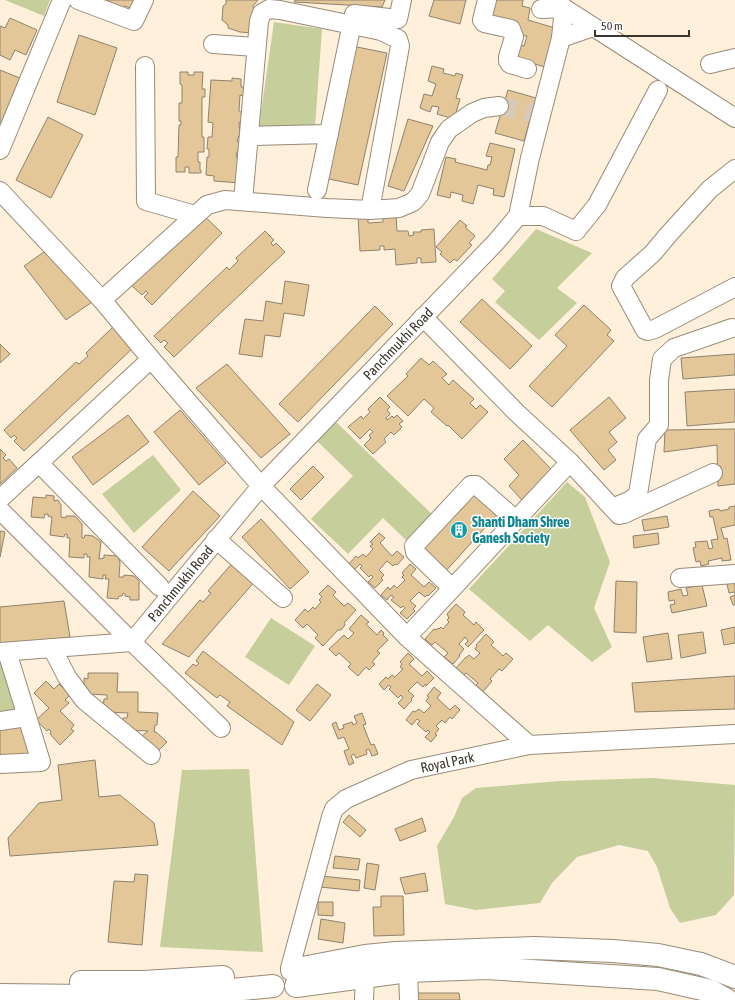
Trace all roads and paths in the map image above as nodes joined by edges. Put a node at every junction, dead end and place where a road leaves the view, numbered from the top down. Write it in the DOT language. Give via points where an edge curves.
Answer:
graph roads {
  1 [pos="62,0"];
  2 [pos="144,0"];
  3 [pos="402,0"];
  4 [pos="487,0"];
  5 [pos="85,1"];
  6 [pos="280,5"];
  7 [pos="548,8"];
  8 [pos="352,25"];
  9 [pos="593,26"];
  10 [pos="561,38"];
  11 [pos="213,44"];
  12 [pos="256,47"];
  13 [pos="735,58"];
  14 [pos="710,64"];
  15 [pos="145,66"];
  16 [pos="527,69"];
  17 [pos="658,90"];
  18 [pos="499,106"];
  19 [pos="735,118"];
  20 [pos="329,134"];
  21 [pos="249,136"];
  22 [pos="0,150"];
  23 [pos="735,169"];
  24 [pos="317,190"];
  25 [pos="0,191"];
  26 [pos="243,201"];
  27 [pos="370,210"];
  28 [pos="195,215"];
  29 [pos="518,216"];
  30 [pos="735,287"];
  31 [pos="102,300"];
  32 [pos="423,317"];
  33 [pos="732,328"];
  34 [pos="151,360"];
  35 [pos="39,462"];
  36 [pos="570,462"];
  37 [pos="713,473"];
  38 [pos="261,486"];
  39 [pos="0,499"];
  40 [pos="613,508"];
  41 [pos="0,510"];
  42 [pos="516,520"];
  43 [pos="216,539"];
  44 [pos="735,574"];
  45 [pos="680,578"];
  46 [pos="160,588"];
  47 [pos="452,588"];
  48 [pos="283,598"];
  49 [pos="408,637"];
  50 [pos="132,642"];
  51 [pos="52,648"];
  52 [pos="3,652"];
  53 [pos="27,717"];
  54 [pos="0,721"];
  55 [pos="221,728"];
  56 [pos="735,734"];
  57 [pos="528,745"];
  58 [pos="151,755"];
  59 [pos="0,764"];
  60 [pos="408,971"];
  61 [pos="365,976"];
  62 [pos="285,977"];
  63 [pos="735,977"];
  64 [pos="0,982"];
  65 [pos="735,986"];
  66 [pos="72,993"];
  67 [pos="0,995"];
  68 [pos="719,998"];
  69 [pos="364,1000"];
  70 [pos="409,1000"];
  1 -- 22 [label="street"];
  2 -- 5 [label="street" via="134,21"];
  3 -- 8 [label="street" via="398,19 354,14"];
  4 -- 16 [label="street" via="482,20 486,24 510,29 514,37 508,61"];
  6 -- 8 [label="street"];
  6 -- 12 [label="street" via="262,13 258,21"];
  7 -- 9 [label="street"];
  7 -- 10 [label="street, Panchmukhi Road"];
  8 -- 20 [label="street"];
  8 -- 27 [label="street" via="381,31 398,39 400,46"];
  9 -- 10 [label="street"];
  9 -- 19 [label="street"];
  10 -- 29 [label="street, Panchmukhi Road" via="537,115"];
  11 -- 12 [label="street"];
  12 -- 21 [label="street"];
  13 -- 14 [label="street"];
  15 -- 28 [label="street" via="146,201"];
  17 -- 29 [label="street" via="598,205 576,230 543,216"];
  18 -- 27 [label="street" via="472,113 449,129 440,142 420,194 413,202 399,208"];
  20 -- 21 [label="street"];
  20 -- 24 [label="street"];
  21 -- 26 [label="street"];
  23 -- 30 [label="street" via="710,189 653,254 625,278 622,286 645,330 648,331"];
  25 -- 31 [label="street"];
  26 -- 27 [label="street"];
  26 -- 28 [label="street" via="225,200 207,205"];
  28 -- 31 [label="street"];
  29 -- 32 [label="street, Panchmukhi Road"];
  31 -- 34 [label="street"];
  32 -- 36 [label="street" via="517,413"];
  32 -- 38 [label="street, Panchmukhi Road"];
  33 -- 40 [label="street" via="674,348 662,359 659,425 647,439 638,494"];
  34 -- 35 [label="street"];
  34 -- 38 [label="street"];
  35 -- 39 [label="street"];
  35 -- 46 [label="street"];
  36 -- 40 [label="street"];
  36 -- 42 [label="street"];
  37 -- 40 [label="street" via="624,514 620,515"];
  38 -- 43 [label="street, Panchmukhi Road"];
  38 -- 49 [label="street"];
  41 -- 50 [label="street"];
  42 -- 47 [label="street"];
  42 -- 47 [label="street" via="476,485 471,485 414,546 415,552"];
  43 -- 48 [label="street"];
  43 -- 50 [label="street, Panchmukhi Road"];
  44 -- 45 [label="street"];
  47 -- 49 [label="street"];
  49 -- 57 [label="street"];
  50 -- 51 [label="street"];
  50 -- 55 [label="street"];
  51 -- 52 [label="street"];
  51 -- 58 [label="street" via="67,677 84,700"];
  52 -- 53 [label="street"];
  53 -- 54 [label="street"];
  53 -- 59 [label="street" via="41,762"];
  56 -- 57 [label="street, Royal Park"];
  57 -- 62 [label="street, Royal Park" via="411,770 346,799 334,809"];
  60 -- 61 [label="main road"];
  60 -- 68 [label="main road" via="486,968 658,979"];
  60 -- 70 [label="street"];
  61 -- 62 [label="main road"];
  61 -- 69 [label="street"];
  62 -- 63 [label="main road" via="364,956 534,948 658,955 702,964"];
  62 -- 66 [label="main road" via="144,982"];
  64 -- 66 [label="main road"];
  65 -- 68 [label="main road"];
  66 -- 67 [label="main road"];
}
